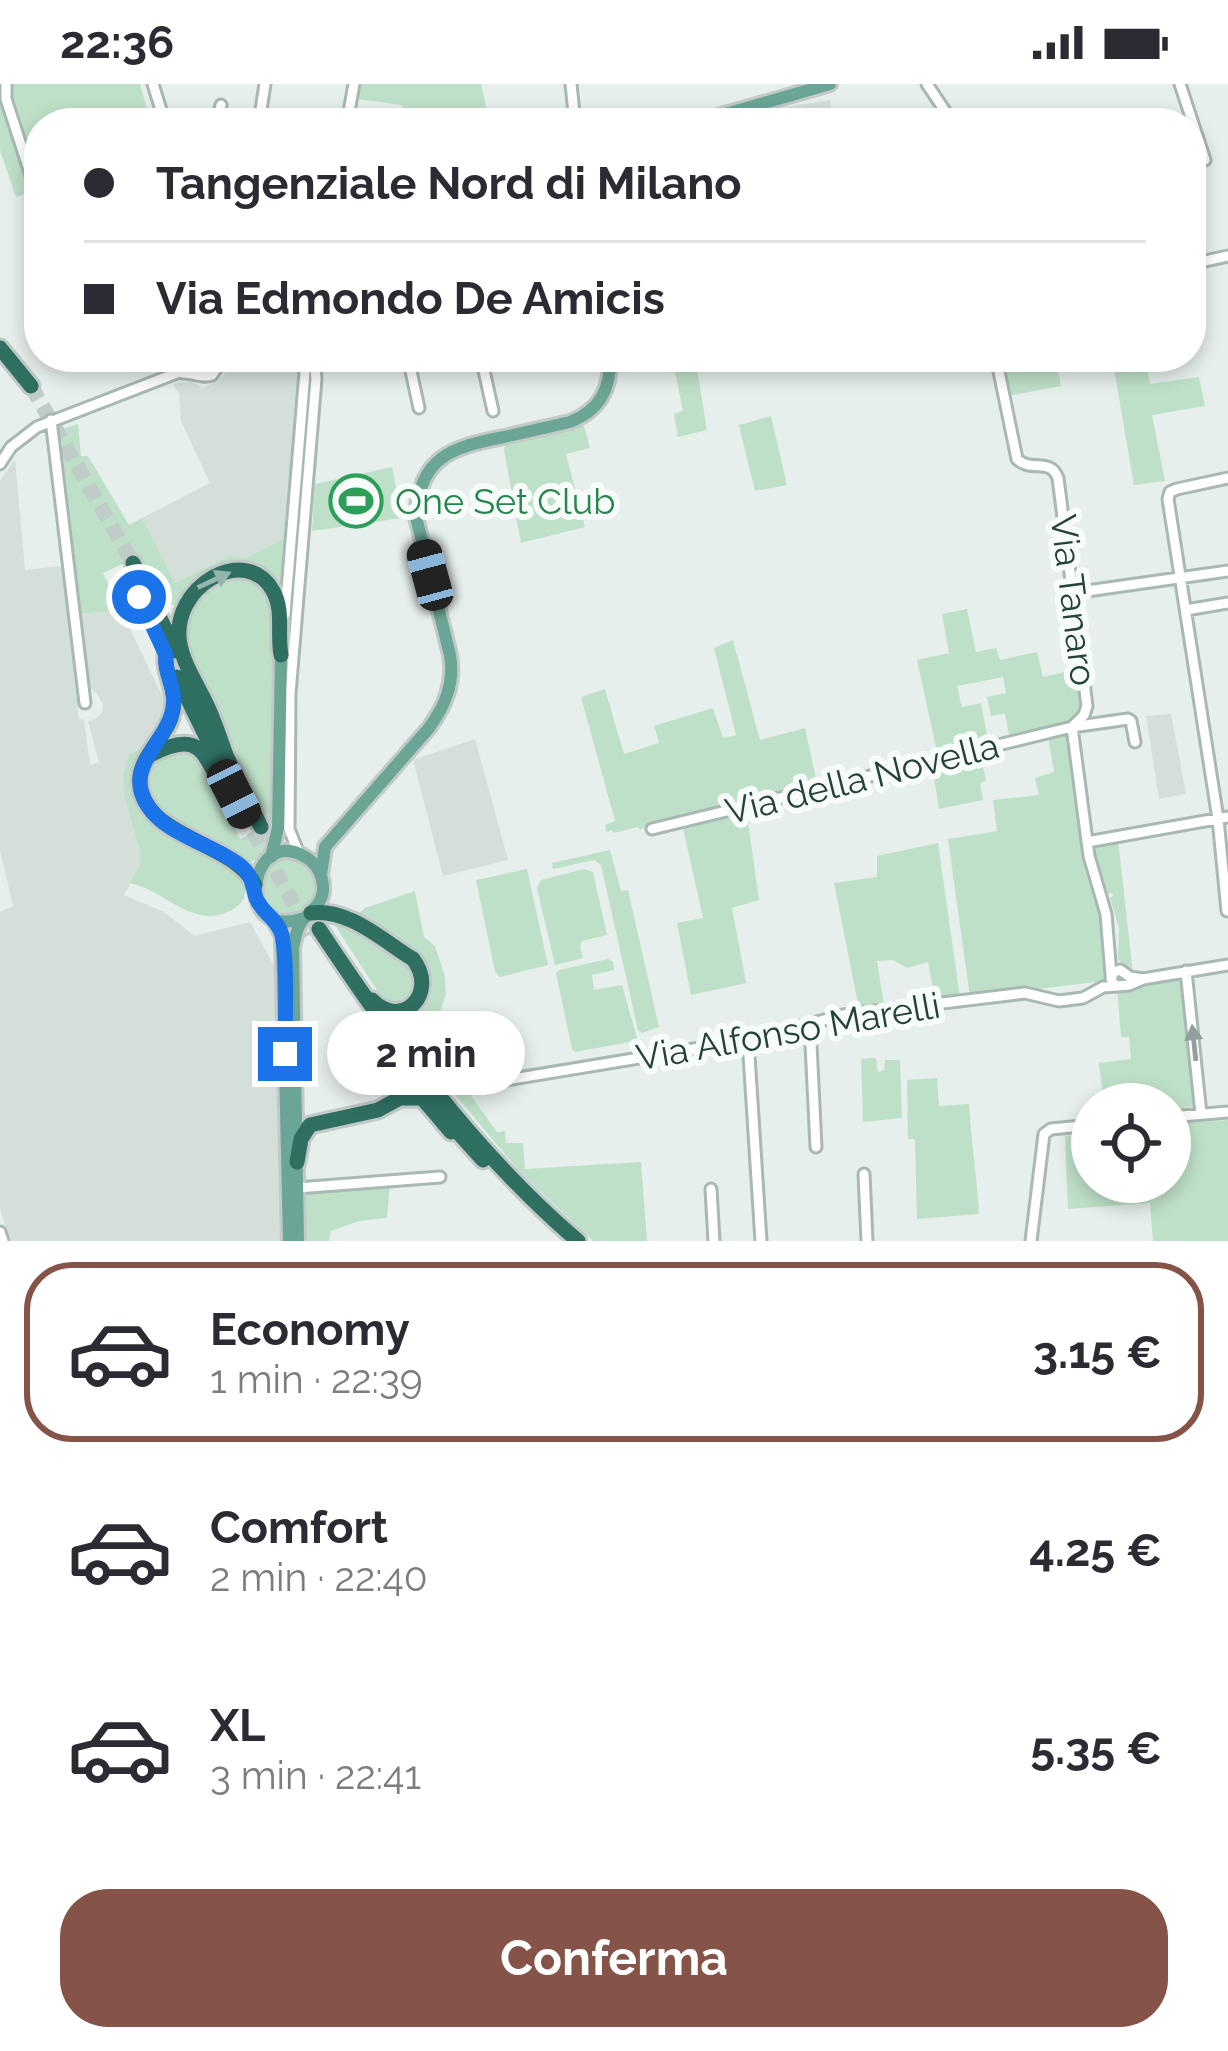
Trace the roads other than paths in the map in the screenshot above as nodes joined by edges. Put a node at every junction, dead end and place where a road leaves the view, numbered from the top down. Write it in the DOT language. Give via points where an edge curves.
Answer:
graph roads {
  1 [pos="6,84"];
  2 [pos="830,84"];
  3 [pos="220,105"];
  4 [pos="220,108"];
  5 [pos="746,108"];
  6 [pos="24,154"];
  7 [pos="0,348"];
  8 [pos="0,362"];
  9 [pos="178,372"];
  10 [pos="305,372"];
  11 [pos="314,372"];
  12 [pos="411,372"];
  13 [pos="484,372"];
  14 [pos="610,372"];
  15 [pos="999,372"];
  16 [pos="419,408"];
  17 [pos="493,411"];
  18 [pos="52,420"];
  19 [pos="0,464"];
  20 [pos="1228,478"];
  21 [pos="1228,571"];
  22 [pos="1181,578"];
  23 [pos="1073,593"];
  24 [pos="1228,603"];
  25 [pos="1186,610"];
  26 [pos="166,655"];
  27 [pos="281,655"];
  28 [pos="85,703"];
  29 [pos="1072,727"];
  30 [pos="1135,742"];
  31 [pos="150,754"];
  32 [pos="226,755"];
  33 [pos="234,794"];
  34 [pos="1223,818"];
  35 [pos="652,829"];
  36 [pos="1087,842"];
  37 [pos="325,847"];
  38 [pos="301,855"];
  39 [pos="268,860"];
  40 [pos="239,864"];
  41 [pos="321,874"];
  42 [pos="254,885"];
  43 [pos="1227,911"];
  44 [pos="272,916"];
  45 [pos="311,923"];
  46 [pos="1228,965"];
  47 [pos="346,971"];
  48 [pos="1186,971"];
  49 [pos="1114,981"];
  50 [pos="810,1024"];
  51 [pos="748,1040"];
  52 [pos="470,1086"];
  53 [pos="1228,1112"];
  54 [pos="1201,1114"];
  55 [pos="1191,1115"];
  56 [pos="1071,1127"];
  57 [pos="466,1142"];
  58 [pos="816,1147"];
  59 [pos="297,1162"];
  60 [pos="864,1174"];
  61 [pos="440,1177"];
  62 [pos="297,1188"];
  63 [pos="711,1189"];
  64 [pos="0,1232"];
  65 [pos="3,1241"];
  66 [pos="289,1241"];
  67 [pos="298,1241"];
  68 [pos="566,1241"];
  69 [pos="578,1241"];
  70 [pos="714,1241"];
  71 [pos="760,1241"];
  72 [pos="867,1241"];
  73 [pos="1031,1241"];
  1 -- 6 [label="street"];
  2 -- 5 [label="main road"];
  3 -- 4 [label="street"];
  7 -- 8 [label="highway" via="27,389"];
  9 -- 18 [label="street"];
  10 -- 27 [label="street"];
  11 -- 38 [label="street" via="290,694 289,829"];
  12 -- 16 [label="street"];
  13 -- 17 [label="street"];
  14 -- 37 [label="main road" via="602,400 584,416 447,453 424,477 416,517 450,655 448,694 429,728"];
  15 -- 23 [label="street, Via Tanaro" via="1017,459 1057,472"];
  18 -- 19 [label="street" via="25,434"];
  18 -- 28 [label="street"];
  20 -- 22 [label="street" via="1170,492"];
  21 -- 22 [label="street"];
  22 -- 23 [label="street"];
  22 -- 25 [label="street"];
  23 -- 29 [label="street, Via Tanaro" via="1087,706"];
  24 -- 25 [label="street"];
  25 -- 34 [label="street"];
  26 -- 31 [label="highway" via="175,703"];
  26 -- 32 [label="highway" via="129,565"];
  26 -- 33 [label="highway"];
  32 -- 27 [label="highway, one-way" via="180,646 190,597 228,572 265,580 278,607"];
  27 -- 39 [label="main road" via="278,828"];
  29 -- 30 [label="street, Via Tanaro" via="1128,719"];
  29 -- 35 [label="street, Via della Novella"];
  29 -- 36 [label="street, Via Tanaro"];
  31 -- 33 [label="highway" via="175,744 195,747"];
  31 -- 40 [label="highway" via="140,775 149,808"];
  32 -- 33 [label="highway" via="257,829"];
  34 -- 36 [label="street"];
  34 -- 43 [label="street"];
  36 -- 49 [label="street, Via Tanaro"];
  37 -- 38 [label="main road"];
  37 -- 41 [label="main road"];
  38 -- 39 [label="main road"];
  38 -- 41 [label="main road"];
  39 -- 40 [label="highway"];
  39 -- 42 [label="main road"];
  40 -- 42 [label="highway"];
  41 -- 45 [label="main road"];
  42 -- 44 [label="main road"];
  44 -- 45 [label="main road"];
  44 -- 66 [label="main road" via="282,936"];
  45 -- 47 [label="highway"];
  45 -- 47 [label="highway" via="338,914 413,959 421,992 403,1011 385,1010"];
  45 -- 57 [label="highway" via="381,1037"];
  45 -- 59 [label="main road" via="293,948"];
  46 -- 48 [label="street, Via Alfonso Marelli"];
  47 -- 69 [label="highway" via="440,1097"];
  48 -- 49 [label="street, Via Alfonso Marelli"];
  54 -- 48 [label="street, one-way"];
  49 -- 50 [label="street, Via Alfonso Marelli" via="1078,999 1025,993"];
  50 -- 51 [label="street, Via Alfonso Marelli"];
  50 -- 58 [label="street"];
  51 -- 52 [label="street, Via Alfonso Marelli"];
  51 -- 71 [label="street"];
  53 -- 54 [label="street"];
  54 -- 55 [label="street"];
  56 -- 73 [label="street" via="1044,1134"];
  57 -- 59 [label="highway" via="422,1098 400,1098 310,1125"];
  57 -- 68 [label="highway"];
  59 -- 62 [label="main road"];
  60 -- 72 [label="street"];
  61 -- 62 [label="street"];
  62 -- 67 [label="main road"];
  63 -- 70 [label="street"];
  64 -- 65 [label="street"];
}
